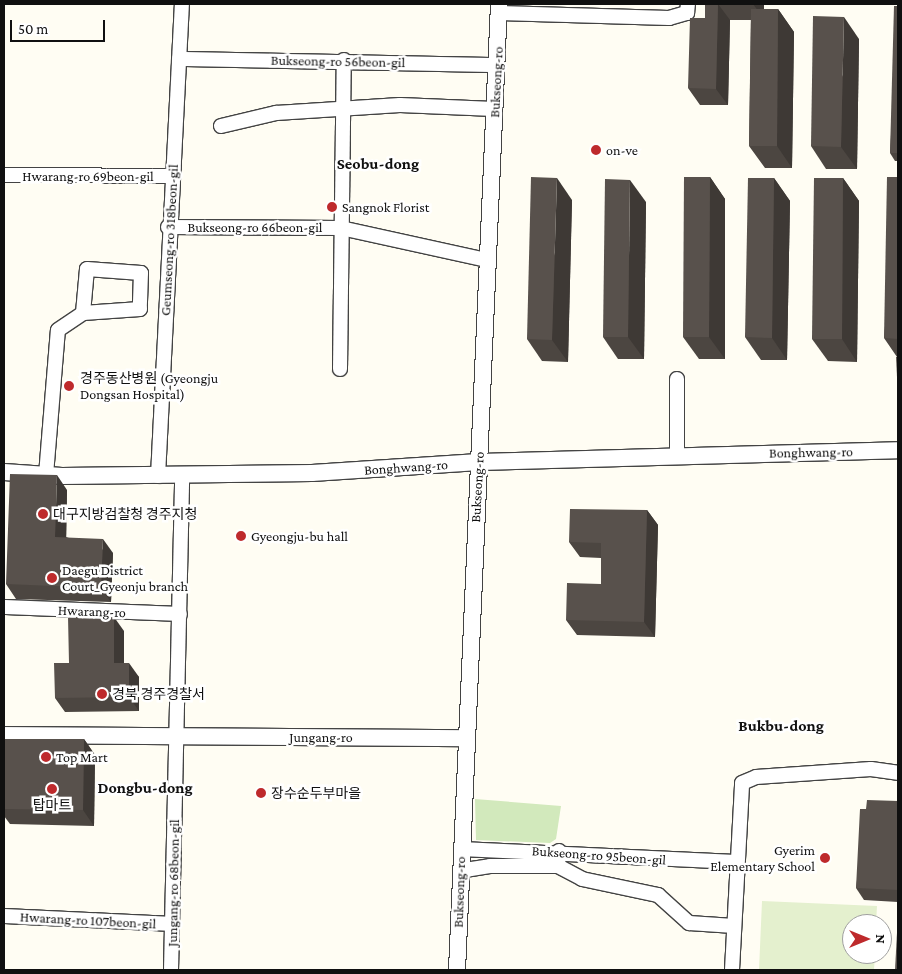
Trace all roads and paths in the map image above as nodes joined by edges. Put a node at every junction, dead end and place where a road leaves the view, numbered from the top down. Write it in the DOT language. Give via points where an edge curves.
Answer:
graph roads {
  1 [pos="182,4"];
  2 [pos="688,4"];
  3 [pos="499,8"];
  4 [pos="179,60"];
  5 [pos="344,60"];
  6 [pos="496,65"];
  7 [pos="494,109"];
  8 [pos="343,112"];
  9 [pos="221,126"];
  10 [pos="4,175"];
  11 [pos="172,176"];
  12 [pos="168,227"];
  13 [pos="341,228"];
  14 [pos="487,260"];
  15 [pos="83,314"];
  16 [pos="340,369"];
  17 [pos="677,378"];
  18 [pos="898,450"];
  19 [pos="678,455"];
  20 [pos="478,462"];
  21 [pos="4,472"];
  22 [pos="46,475"];
  23 [pos="158,476"];
  24 [pos="182,476"];
  25 [pos="4,607"];
  26 [pos="180,614"];
  27 [pos="4,735"];
  28 [pos="177,736"];
  29 [pos="464,738"];
  30 [pos="898,773"];
  31 [pos="461,849"];
  32 [pos="559,851"];
  33 [pos="736,862"];
  34 [pos="558,866"];
  35 [pos="460,878"];
  36 [pos="4,916"];
  37 [pos="172,924"];
  38 [pos="734,926"];
  39 [pos="457,962"];
  40 [pos="171,970"];
  41 [pos="462,970"];
  42 [pos="732,970"];
  1 -- 4 [label="street, Geumseong-ro 318beon-gil"];
  2 -- 3 [label="street" via="687,13 669,18"];
  3 -- 6 [label="street, Bukseong-ro"];
  4 -- 5 [label="street, Bukseong-ro 56beon-gil"];
  4 -- 11 [label="street, Geumseong-ro 318beon-gil"];
  5 -- 6 [label="street, Bukseong-ro 56beon-gil"];
  5 -- 8 [label="street"];
  6 -- 7 [label="street, Bukseong-ro"];
  7 -- 8 [label="street" via="400,105"];
  7 -- 14 [label="street, Bukseong-ro"];
  8 -- 9 [label="street" via="261,114"];
  8 -- 13 [label="street"];
  10 -- 11 [label="street, Hwarang-ro 69beon-gil"];
  11 -- 12 [label="street, Geumseong-ro 318beon-gil"];
  12 -- 13 [label="street, Bukseong-ro 66beon-gil"];
  12 -- 23 [label="street, Geumseong-ro 318beon-gil"];
  13 -- 14 [label="street, Bukseong-ro 66beon-gil"];
  13 -- 16 [label="street, Bukseong-ro 66beon-gil"];
  14 -- 20 [label="street, Bukseong-ro"];
  15 -- 15 [label="street" via="87,269 141,273 140,309"];
  15 -- 22 [label="street" via="58,330"];
  17 -- 19 [label="street"];
  18 -- 19 [label="street, Bonghwang-ro"];
  19 -- 20 [label="street, Bonghwang-ro"];
  20 -- 24 [label="street, Bonghwang-ro"];
  20 -- 29 [label="street, Bukseong-ro"];
  21 -- 22 [label="street, Bonghwang-ro"];
  22 -- 23 [label="street, Bonghwang-ro"];
  23 -- 24 [label="street, Bonghwang-ro"];
  24 -- 26 [label="street"];
  25 -- 26 [label="street, Hwarang-ro"];
  26 -- 28 [label="street"];
  27 -- 28 [label="street, Jungang-ro"];
  28 -- 29 [label="street, Jungang-ro"];
  28 -- 37 [label="street, Jungang-ro 68beon-gil"];
  29 -- 31 [label="street, Bukseong-ro"];
  30 -- 33 [label="street" via="861,770 756,777 742,783"];
  31 -- 32 [label="street, Bukseong-ro 95beon-gil"];
  31 -- 35 [label="street, Bukseong-ro"];
  32 -- 33 [label="street, Bukseong-ro 95beon-gil" via="588,857"];
  32 -- 34 [label="street"];
  33 -- 38 [label="street"];
  34 -- 35 [label="street" via="490,866 465,870"];
  34 -- 38 [label="street" via="582,879 658,895 689,923"];
  35 -- 39 [label="street, Bukseong-ro"];
  36 -- 37 [label="street, Hwarang-ro 107beon-gil"];
  37 -- 40 [label="street, Jungang-ro 68beon-gil"];
  38 -- 42 [label="street"];
  39 -- 41 [label="street"];
}
